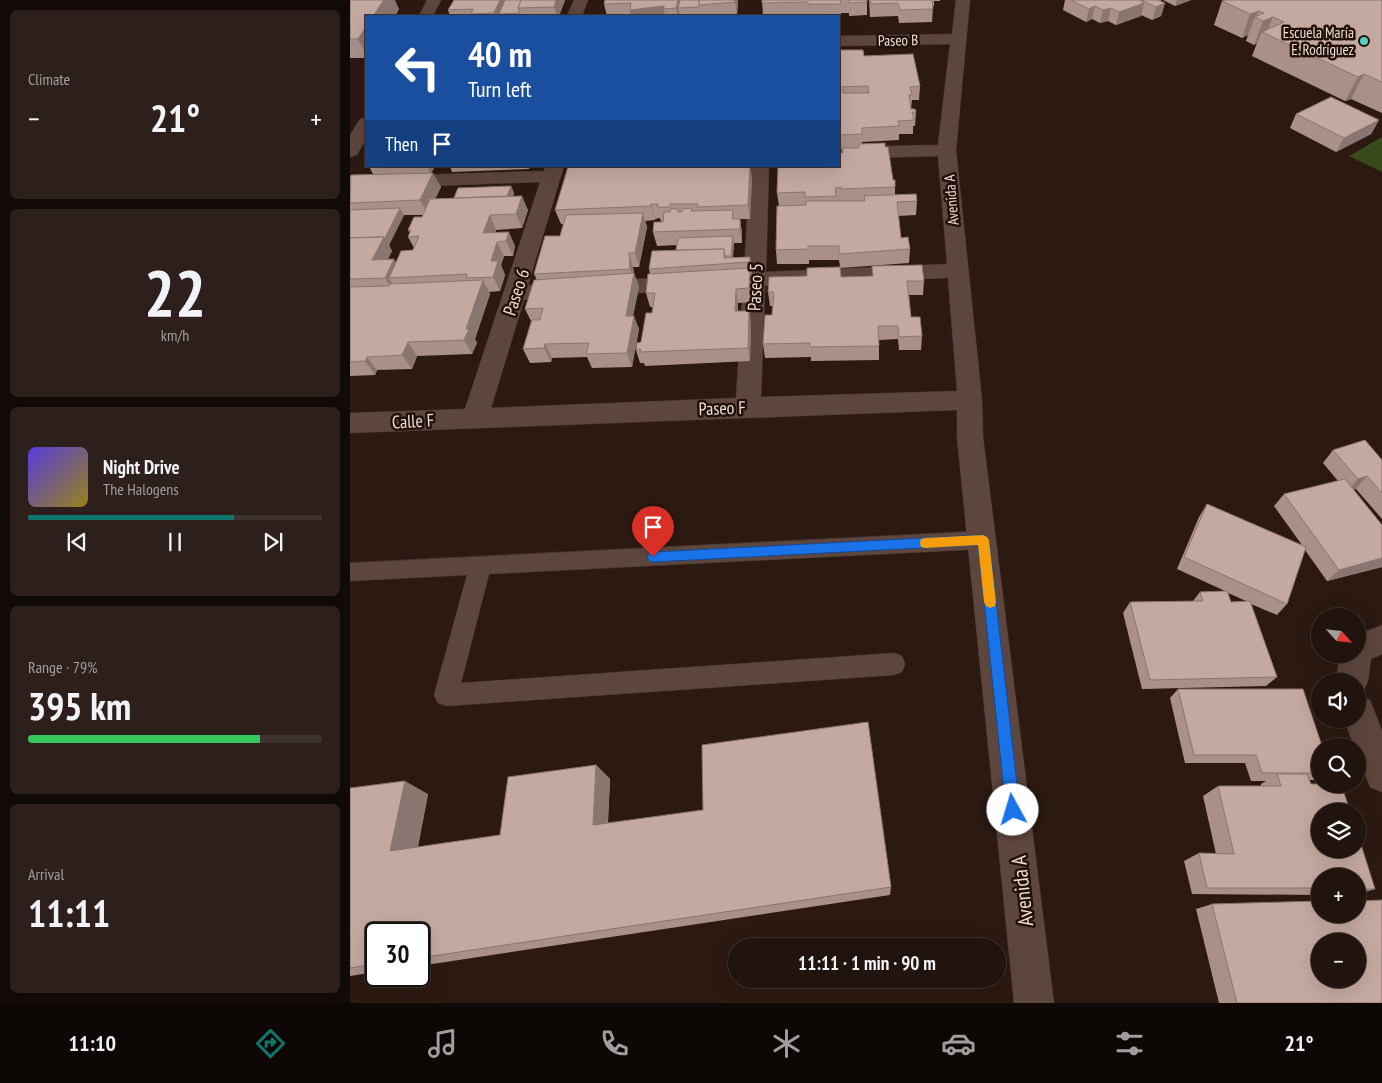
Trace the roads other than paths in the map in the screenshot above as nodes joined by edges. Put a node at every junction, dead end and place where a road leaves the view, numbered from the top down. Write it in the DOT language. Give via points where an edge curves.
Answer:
graph roads {
  1 [pos="434,0"];
  2 [pos="581,0"];
  3 [pos="963,0"];
  4 [pos="426,15"];
  5 [pos="575,15"];
  6 [pos="958,39"];
  7 [pos="840,41"];
  8 [pos="365,125"];
  9 [pos="947,150"];
  10 [pos="350,151"];
  11 [pos="840,153"];
  12 [pos="760,167"];
  13 [pos="554,171"];
  14 [pos="350,183"];
  15 [pos="957,271"];
  16 [pos="756,279"];
  17 [pos="515,293"];
  18 [pos="970,400"];
  19 [pos="748,407"];
  20 [pos="475,418"];
  21 [pos="350,424"];
  22 [pos="983,540"];
  23 [pos="480,566"];
  24 [pos="350,572"];
  25 [pos="1382,639"];
  26 [pos="1366,646"];
  27 [pos="894,664"];
  28 [pos="1364,728"];
  29 [pos="1382,775"];
  30 [pos="1034,1003"];
  1 -- 4 [label="street"];
  2 -- 5 [label="street"];
  3 -- 6 [label="street, Avenida A"];
  6 -- 7 [label="street, Paseo B"];
  6 -- 9 [label="street, Avenida A"];
  8 -- 10 [label="street"];
  9 -- 11 [label="street"];
  9 -- 15 [label="street, Avenida A"];
  12 -- 16 [label="street, Paseo 5"];
  13 -- 14 [label="street"];
  13 -- 17 [label="street, Paseo 6"];
  15 -- 16 [label="street"];
  15 -- 18 [label="street, Avenida A"];
  16 -- 17 [label="street"];
  16 -- 19 [label="street, Paseo 5"];
  17 -- 20 [label="street, Paseo 6"];
  18 -- 19 [label="street, Paseo F"];
  18 -- 22 [label="street, Avenida A" via="970,437"];
  19 -- 20 [label="street, Paseo F"];
  20 -- 21 [label="street, Calle F"];
  22 -- 23 [label="lane"];
  22 -- 30 [label="street, Avenida A"];
  23 -- 24 [label="lane"];
  23 -- 27 [label="lane" via="446,695"];
  25 -- 26 [label="street"];
  28 -- 29 [label="street"];
}
